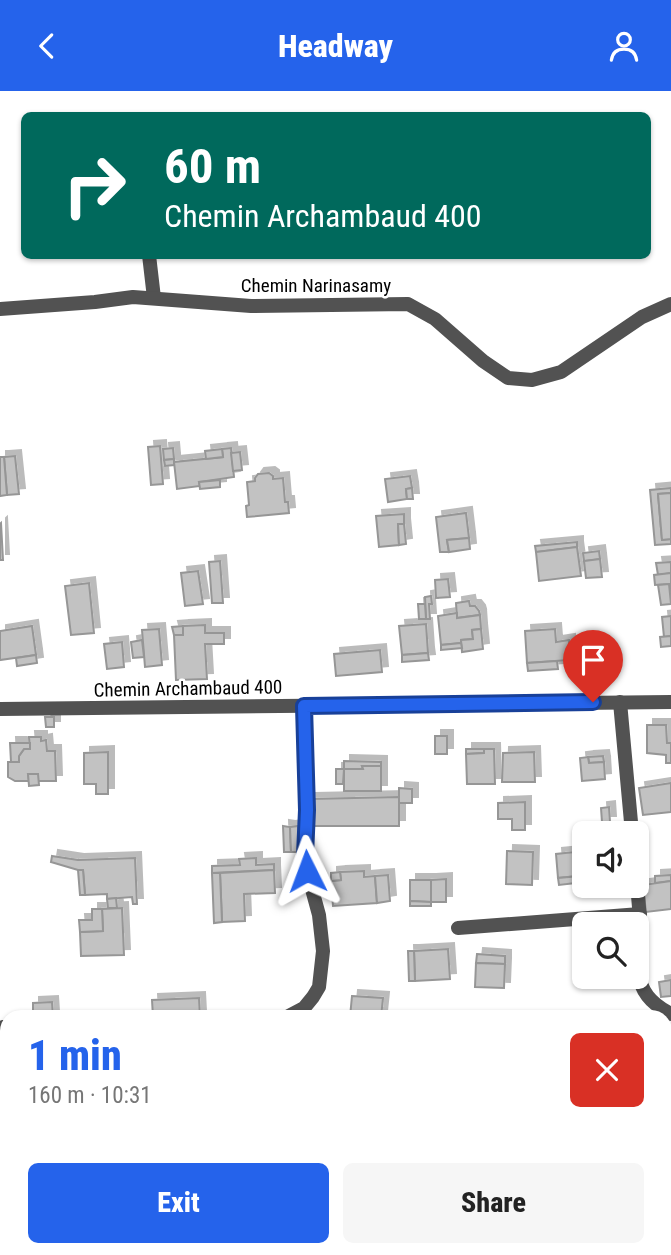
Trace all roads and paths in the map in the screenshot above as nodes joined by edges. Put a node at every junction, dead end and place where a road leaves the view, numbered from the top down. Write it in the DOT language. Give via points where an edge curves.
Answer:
graph roads {
  1 [pos="149,259"];
  2 [pos="154,298"];
  3 [pos="671,304"];
  4 [pos="0,309"];
  5 [pos="620,702"];
  6 [pos="671,702"];
  7 [pos="304,706"];
  8 [pos="0,709"];
  9 [pos="631,821"];
  10 [pos="572,919"];
  11 [pos="458,928"];
  12 [pos="642,989"];
  13 [pos="298,1010"];
  14 [pos="665,1010"];
  1 -- 2 [label="street"];
  2 -- 3 [label="street, Chemin Narinasamy" via="251,306 408,304 435,319 508,378 532,380 561,372 642,317"];
  2 -- 4 [label="street, Chemin Narinasamy"];
  5 -- 6 [label="street, Chemin Archambaud 400"];
  5 -- 7 [label="street, Chemin Archambaud 400"];
  5 -- 9 [label="street"];
  7 -- 8 [label="street, Chemin Archambaud 400"];
  7 -- 13 [label="street" via="305,855 323,951 319,987"];
  10 -- 11 [label="street"];
  12 -- 14 [label="street"];
}
